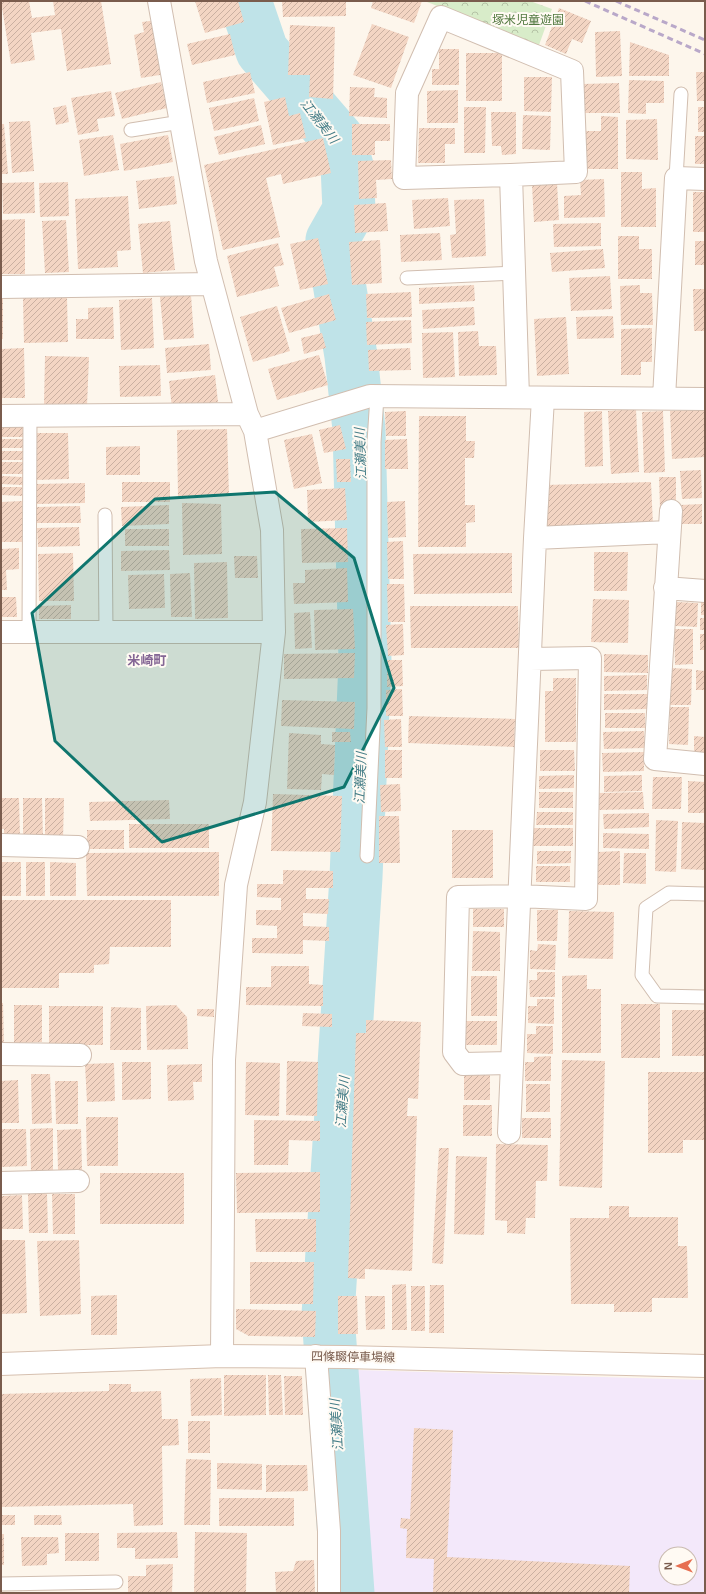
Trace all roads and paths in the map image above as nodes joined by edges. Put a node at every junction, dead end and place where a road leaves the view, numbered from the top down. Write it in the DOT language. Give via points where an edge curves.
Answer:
graph roads {
  1 [pos="159,1"];
  2 [pos="680,94"];
  3 [pos="181,122"];
  4 [pos="131,130"];
  5 [pos="511,175"];
  6 [pos="676,178"];
  7 [pos="705,179"];
  8 [pos="514,273"];
  9 [pos="407,278"];
  10 [pos="212,284"];
  11 [pos="1,287"];
  12 [pos="518,397"];
  13 [pos="364,398"];
  14 [pos="543,398"];
  15 [pos="664,398"];
  16 [pos="705,399"];
  17 [pos="1,416"];
  18 [pos="30,416"];
  19 [pos="251,423"];
  20 [pos="105,515"];
  21 [pos="535,538"];
  22 [pos="666,588"];
  23 [pos="705,591"];
  24 [pos="1,632"];
  25 [pos="29,632"];
  26 [pos="106,632"];
  27 [pos="274,632"];
  28 [pos="530,659"];
  29 [pos="705,764"];
  30 [pos="1,845"];
  31 [pos="78,847"];
  32 [pos="367,856"];
  33 [pos="705,894"];
  34 [pos="519,896"];
  35 [pos="705,997"];
  36 [pos="1,1054"];
  37 [pos="80,1055"];
  38 [pos="512,1063"];
  39 [pos="509,1133"];
  40 [pos="78,1181"];
  41 [pos="1,1183"];
  42 [pos="222,1356"];
  43 [pos="328,1357"];
  44 [pos="1,1364"];
  45 [pos="705,1366"];
  46 [pos="116,1582"];
  47 [pos="1,1584"];
  48 [pos="329,1593"];
  1 -- 3 [label="street"];
  2 -- 6 [label="lane"];
  3 -- 4 [label="lane"];
  3 -- 10 [label="street"];
  5 -- 5 [label="street" via="404,178 407,93 441,17 572,71 576,172"];
  5 -- 8 [label="street"];
  6 -- 7 [label="street"];
  6 -- 15 [label="street"];
  8 -- 9 [label="lane"];
  8 -- 12 [label="street"];
  10 -- 11 [label="street"];
  10 -- 19 [label="street"];
  12 -- 13 [label="street"];
  12 -- 14 [label="street"];
  13 -- 19 [label="street"];
  13 -- 32 [label="lane" via="374,442 374,708"];
  14 -- 15 [label="street"];
  14 -- 21 [label="street"];
  15 -- 16 [label="street"];
  17 -- 18 [label="street"];
  18 -- 19 [label="street"];
  18 -- 25 [label="lane"];
  19 -- 27 [label="street" via="272,530"];
  20 -- 26 [label="lane"];
  21 -- 22 [label="street" via="670,521"];
  21 -- 28 [label="street"];
  22 -- 23 [label="street"];
  22 -- 29 [label="street" via="655,759"];
  24 -- 25 [label="street"];
  25 -- 26 [label="street"];
  26 -- 27 [label="street"];
  27 -- 42 [label="street" via="255,802 236,885 224,1060"];
  28 -- 34 [label="street"];
  28 -- 34 [label="street" via="590,658 586,899"];
  30 -- 31 [label="street"];
  33 -- 35 [label="lane" via="669,894 646,908 642,975 657,996"];
  34 -- 38 [label="street"];
  34 -- 38 [label="street" via="458,897 454,1052 463,1064"];
  36 -- 37 [label="street"];
  38 -- 39 [label="street"];
  40 -- 41 [label="street"];
  42 -- 43 [label="street, 四條畷停車場線"];
  42 -- 44 [label="street, 四條畷停車場線"];
  43 -- 45 [label="street, 四條畷停車場線"];
  43 -- 48 [label="street"];
  46 -- 47 [label="lane"];
}
